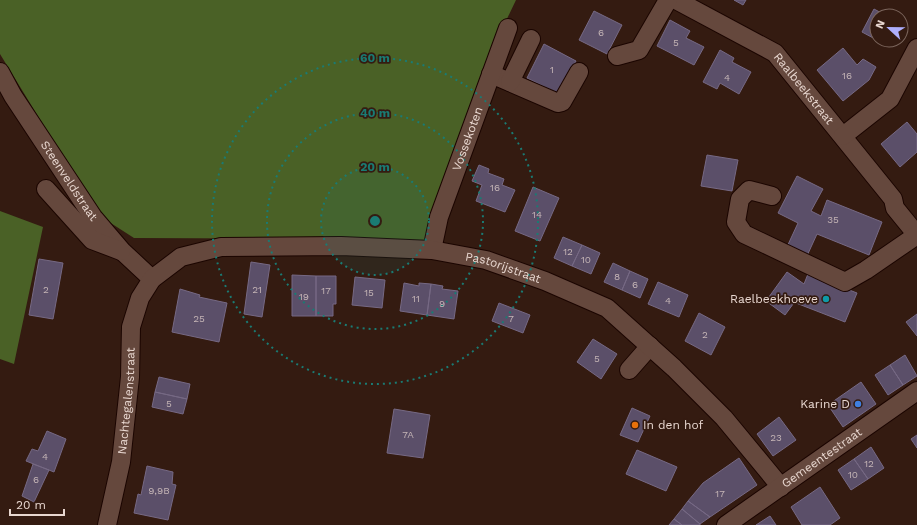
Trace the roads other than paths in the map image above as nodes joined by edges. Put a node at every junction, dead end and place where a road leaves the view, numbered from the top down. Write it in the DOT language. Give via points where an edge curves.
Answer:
graph roads {
  1 [pos="668,0"];
  2 [pos="676,0"];
  3 [pos="508,28"];
  4 [pos="531,39"];
  5 [pos="917,48"];
  6 [pos="617,56"];
  7 [pos="0,72"];
  8 [pos="578,72"];
  9 [pos="491,74"];
  10 [pos="510,82"];
  11 [pos="843,136"];
  12 [pos="46,189"];
  13 [pos="772,196"];
  14 [pos="917,235"];
  15 [pos="432,250"];
  16 [pos="122,251"];
  17 [pos="152,279"];
  18 [pos="650,346"];
  19 [pos="629,370"];
  20 [pos="917,391"];
  21 [pos="781,487"];
  22 [pos="107,525"];
  23 [pos="726,525"];
  1 -- 6 [label="street" via="639,50"];
  2 -- 11 [label="street, Raalbeekstraat" via="775,53"];
  3 -- 9 [label="street, Vossekoten"];
  4 -- 10 [label="street"];
  5 -- 11 [label="street, Raalbeekstraat" via="890,99"];
  7 -- 16 [label="street, Steenveldstraat" via="13,96 93,216"];
  8 -- 10 [label="street" via="562,102 558,103"];
  9 -- 10 [label="street"];
  9 -- 15 [label="street, Vossekoten" via="439,218"];
  11 -- 14 [label="street, Raalbeekstraat" via="893,199 895,208"];
  12 -- 16 [label="street" via="92,240"];
  13 -- 14 [label="street" via="749,190 740,199 736,222 744,234 845,282"];
  15 -- 17 [label="street, Pastorijstraat" via="341,246 221,247 181,257"];
  15 -- 18 [label="street, Pastorijstraat" via="486,260 545,281 607,308"];
  16 -- 17 [label="street, Steenveldstraat"];
  17 -- 22 [label="street, Nachtegalenstraat" via="140,298 131,327 130,377 121,462"];
  18 -- 19 [label="street"];
  18 -- 21 [label="street, Pastorijstraat" via="724,418"];
  20 -- 21 [label="street, Gemeentestraat"];
  21 -- 23 [label="street, Gemeentestraat"];
}
